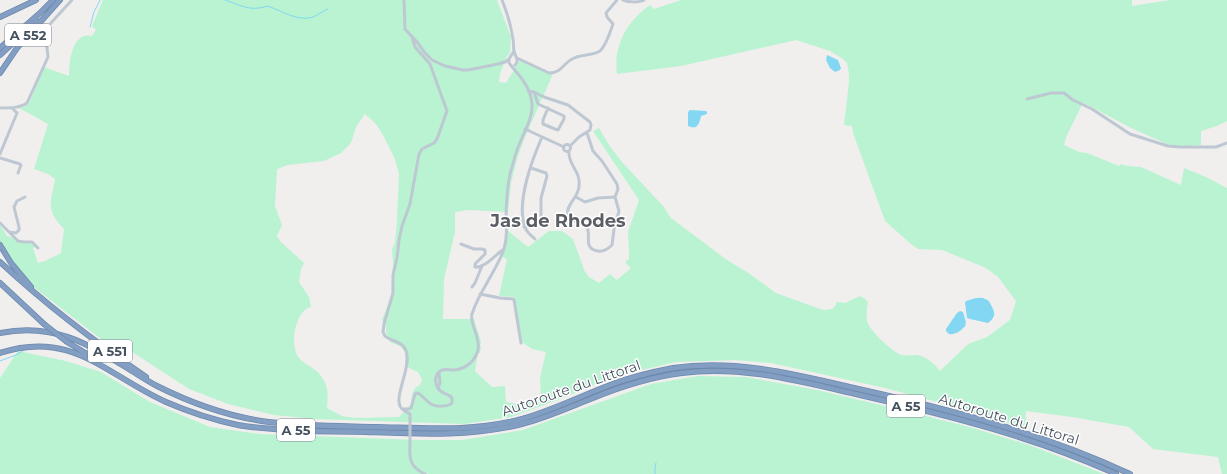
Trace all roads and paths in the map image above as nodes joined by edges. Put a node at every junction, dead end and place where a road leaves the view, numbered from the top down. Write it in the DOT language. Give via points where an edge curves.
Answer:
graph roads {
  1 [pos="36,0"];
  2 [pos="52,0"];
  3 [pos="59,0"];
  4 [pos="72,0"];
  5 [pos="404,0"];
  6 [pos="502,0"];
  7 [pos="617,0"];
  8 [pos="623,0"];
  9 [pos="644,0"];
  10 [pos="0,17"];
  11 [pos="417,47"];
  12 [pos="0,48"];
  13 [pos="514,51"];
  14 [pos="425,53"];
  15 [pos="0,55"];
  16 [pos="518,59"];
  17 [pos="510,62"];
  18 [pos="0,73"];
  19 [pos="528,91"];
  20 [pos="534,92"];
  21 [pos="1028,99"];
  22 [pos="0,108"];
  23 [pos="12,108"];
  24 [pos="548,108"];
  25 [pos="525,129"];
  26 [pos="586,133"];
  27 [pos="542,137"];
  28 [pos="1227,143"];
  29 [pos="570,146"];
  30 [pos="564,147"];
  31 [pos="569,152"];
  32 [pos="0,154"];
  33 [pos="0,158"];
  34 [pos="531,168"];
  35 [pos="18,173"];
  36 [pos="25,197"];
  37 [pos="576,197"];
  38 [pos="615,197"];
  39 [pos="0,223"];
  40 [pos="524,227"];
  41 [pos="9,232"];
  42 [pos="535,239"];
  43 [pos="461,244"];
  44 [pos="0,245"];
  45 [pos="38,248"];
  46 [pos="504,249"];
  47 [pos="0,262"];
  48 [pos="482,266"];
  49 [pos="0,283"];
  50 [pos="472,287"];
  51 [pos="480,294"];
  52 [pos="55,310"];
  53 [pos="0,333"];
  54 [pos="521,343"];
  55 [pos="0,353"];
  56 [pos="166,390"];
  57 [pos="175,404"];
  58 [pos="403,410"];
  59 [pos="425,474"];
  60 [pos="1116,474"];
  61 [pos="1130,474"];
  1 -- 10 [label="highway, A 552"];
  2 -- 12 [label="highway"];
  3 -- 15 [label="highway"];
  3 -- 18 [label="highway, A 552" via="17,48"];
  4 -- 23 [label="street" via="46,31 48,56 27,103"];
  5 -- 11 [label="street" via="404,27"];
  6 -- 13 [label="street" via="511,25"];
  7 -- 16 [label="street" via="606,13 613,24 604,46 595,54 572,58 560,70 549,73"];
  8 -- 9 [label="street"];
  11 -- 14 [label="street"];
  11 -- 14 [label="street"];
  11 -- 58 [label="street" via="430,64 447,111 437,139 419,154 410,204 400,237 393,293 384,324 386,337 403,346 406,351 406,372 399,403"];
  13 -- 16 [label="street"];
  13 -- 17 [label="street"];
  14 -- 17 [label="street" via="434,62 463,70"];
  16 -- 17 [label="street"];
  16 -- 17 [label="street"];
  17 -- 19 [label="street"];
  19 -- 20 [label="street"];
  19 -- 25 [label="street" via="532,111"];
  20 -- 24 [label="street" via="538,104"];
  20 -- 26 [label="street" via="572,107 590,123 591,128"];
  21 -- 28 [label="street" via="1051,93 1064,93 1130,134 1171,147 1216,147"];
  22 -- 23 [label="street"];
  23 -- 32 [label="street" via="16,113"];
  24 -- 24 [label="street" via="564,116 558,130 544,124"];
  25 -- 27 [label="street"];
  25 -- 46 [label="street" via="513,161 508,185 508,233"];
  26 -- 29 [label="street"];
  26 -- 38 [label="street" via="593,151 615,180 618,189"];
  27 -- 30 [label="street"];
  27 -- 34 [label="street"];
  29 -- 30 [label="street"];
  29 -- 31 [label="street"];
  30 -- 31 [label="street" via="564,150"];
  31 -- 37 [label="street" via="579,176 580,188"];
  33 -- 35 [label="street" via="20,164"];
  34 -- 40 [label="street" via="523,196"];
  34 -- 40 [label="street" via="546,173 547,176 541,198 541,222"];
  36 -- 41 [label="street" via="14,207 19,230 16,233"];
  37 -- 38 [label="street" via="585,202"];
  37 -- 38 [label="street" via="569,206 568,215 586,227 591,248 602,251 609,248 613,242 619,211"];
  39 -- 41 [label="street"];
  40 -- 42 [label="street"];
  41 -- 45 [label="street" via="20,242 32,242"];
  43 -- 48 [label="street" via="474,249 484,249 485,254 475,266"];
  44 -- 52 [label="highway" via="20,274"];
  46 -- 48 [label="street"];
  46 -- 51 [label="street"];
  47 -- 52 [label="highway, A 551"];
  48 -- 50 [label="street"];
  49 -- 57 [label="highway, A 551, bridge" via="67,342"];
  51 -- 54 [label="street" via="514,300"];
  51 -- 58 [label="street" via="472,316 479,342 476,357 462,368 444,370 435,380 438,389 451,396 452,404 432,404 417,393 411,408"];
  52 -- 56 [label="highway, A 551"];
  53 -- 56 [label="highway, Autoroute du Littoral / A 55" via="36,330 73,338"];
  55 -- 57 [label="highway, Autoroute du Littoral / A 55" via="28,346 65,349"];
  56 -- 61 [label="highway, Autoroute du Littoral / A 55" via="222,413 274,423 463,428 520,419 610,385 654,372 701,365 741,366 762,368 889,395 974,418 1056,443"];
  57 -- 60 [label="highway, Autoroute du Littoral / A 55" via="219,420 252,427 298,431 453,434 485,432 528,423 615,389 652,378 709,371 746,372 838,390 975,424 1055,448"];
  58 -- 59 [label="street, bridge" via="410,418 411,462 416,469"];
}
